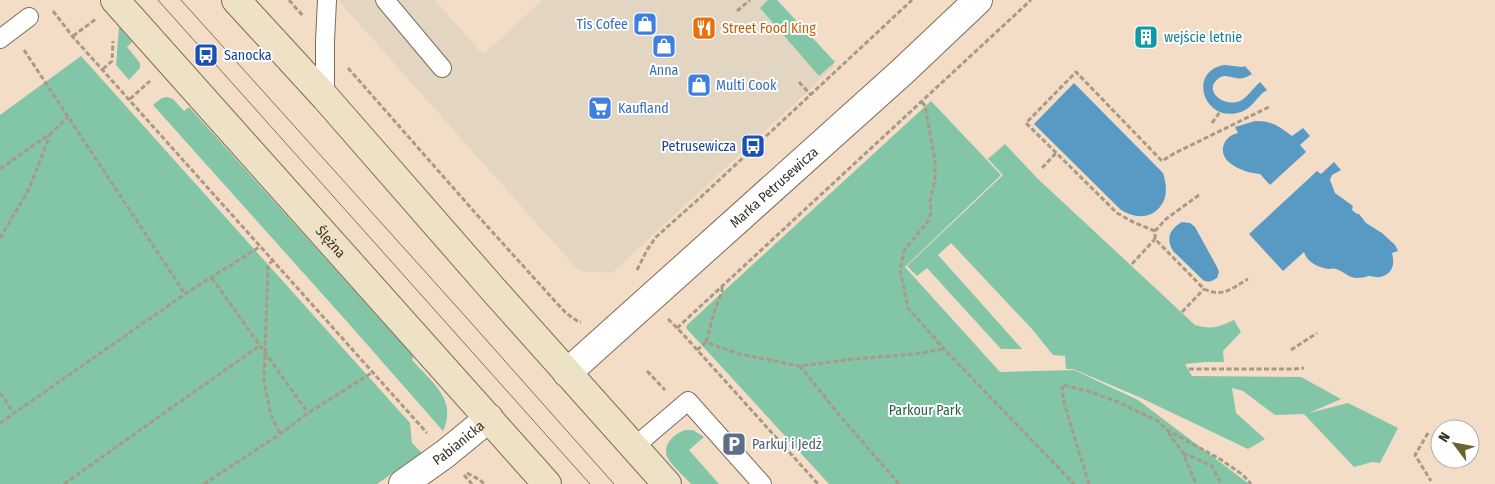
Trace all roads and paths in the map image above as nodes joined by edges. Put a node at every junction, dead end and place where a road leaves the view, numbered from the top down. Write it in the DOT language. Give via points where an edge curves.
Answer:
graph roads {
  1 [pos="236,0"];
  2 [pos="289,0"];
  3 [pos="327,0"];
  4 [pos="385,0"];
  5 [pos="750,0"];
  6 [pos="912,0"];
  7 [pos="978,0"];
  8 [pos="1031,0"];
  9 [pos="48,4"];
  10 [pos="109,7"];
  11 [pos="737,11"];
  12 [pos="29,18"];
  13 [pos="6,35"];
  14 [pos="113,36"];
  15 [pos="73,37"];
  16 [pos="324,41"];
  17 [pos="442,68"];
  18 [pos="103,69"];
  19 [pos="151,80"];
  20 [pos="799,82"];
  21 [pos="811,95"];
  22 [pos="325,97"];
  23 [pos="130,99"];
  24 [pos="922,102"];
  25 [pos="1271,106"];
  26 [pos="1220,112"];
  27 [pos="68,117"];
  28 [pos="1212,124"];
  29 [pos="52,133"];
  30 [pos="1056,153"];
  31 [pos="1042,168"];
  32 [pos="0,169"];
  33 [pos="1199,195"];
  34 [pos="1155,230"];
  35 [pos="0,238"];
  36 [pos="1155,239"];
  37 [pos="261,246"];
  38 [pos="274,260"];
  39 [pos="1132,264"];
  40 [pos="635,274"];
  41 [pos="212,278"];
  42 [pos="1248,279"];
  43 [pos="722,286"];
  44 [pos="1204,289"];
  45 [pos="185,294"];
  46 [pos="1182,312"];
  47 [pos="665,316"];
  48 [pos="587,322"];
  49 [pos="677,328"];
  50 [pos="1317,333"];
  51 [pos="706,342"];
  52 [pos="259,346"];
  53 [pos="944,349"];
  54 [pos="697,350"];
  55 [pos="1291,350"];
  56 [pos="265,353"];
  57 [pos="800,366"];
  58 [pos="1304,368"];
  59 [pos="1189,369"];
  60 [pos="374,372"];
  61 [pos="567,373"];
  62 [pos="0,393"];
  63 [pos="14,413"];
  64 [pos="308,413"];
  65 [pos="489,418"];
  66 [pos="0,423"];
  67 [pos="1167,430"];
  68 [pos="1428,433"];
  69 [pos="280,434"];
  70 [pos="430,437"];
  71 [pos="634,447"];
  72 [pos="1183,452"];
  73 [pos="464,471"];
  74 [pos="466,478"];
  75 [pos="1430,481"];
  76 [pos="64,484"];
  77 [pos="204,484"];
  78 [pos="403,484"];
  79 [pos="472,484"];
  80 [pos="484,484"];
  81 [pos="547,484"];
  82 [pos="667,484"];
  83 [pos="762,484"];
  84 [pos="818,484"];
  85 [pos="899,484"];
  86 [pos="1074,484"];
  87 [pos="1089,484"];
  88 [pos="1196,484"];
  89 [pos="1221,484"];
  90 [pos="1251,484"];
  1 -- 22 [label="main road"];
  2 -- 16 [label="path"];
  3 -- 16 [label="lane"];
  4 -- 17 [label="lane"];
  5 -- 11 [label="path"];
  6 -- 21 [label="path"];
  7 -- 61 [label="street, Marka Petrusewicza"];
  8 -- 24 [label="path"];
  9 -- 15 [label="path"];
  10 -- 15 [label="path"];
  10 -- 65 [label="main road, Ślężna"];
  12 -- 13 [label="lane"];
  13 -- 27 [label="path"];
  14 -- 18 [label="path" via="112,61"];
  15 -- 18 [label="path"];
  16 -- 22 [label="lane"];
  16 -- 48 [label="path" via="562,309 578,322"];
  18 -- 23 [label="path"];
  19 -- 23 [label="path"];
  20 -- 21 [label="path"];
  21 -- 40 [label="path" via="656,237"];
  22 -- 61 [label="main road"];
  23 -- 37 [label="path"];
  24 -- 43 [label="path"];
  24 -- 53 [label="path" via="935,161 931,212 926,224 904,250 900,270 908,308"];
  25 -- 30 [label="path" via="1162,161 1076,72 1026,123"];
  26 -- 28 [label="path"];
  27 -- 29 [label="path"];
  27 -- 45 [label="path"];
  29 -- 32 [label="path"];
  29 -- 35 [label="path" via="28,192"];
  30 -- 31 [label="path"];
  30 -- 34 [label="path" via="1117,213"];
  33 -- 34 [label="path" via="1166,218"];
  34 -- 36 [label="path"];
  36 -- 39 [label="path"];
  36 -- 44 [label="path"];
  37 -- 38 [label="path"];
  37 -- 41 [label="path"];
  38 -- 56 [label="path" via="268,265"];
  38 -- 60 [label="path"];
  41 -- 45 [label="path"];
  41 -- 52 [label="path"];
  42 -- 44 [label="path" via="1225,292"];
  43 -- 49 [label="path"];
  43 -- 51 [label="path"];
  44 -- 46 [label="path"];
  45 -- 63 [label="path"];
  47 -- 49 [label="path"];
  49 -- 54 [label="path"];
  50 -- 55 [label="path"];
  51 -- 54 [label="path"];
  51 -- 57 [label="path" via="739,354"];
  52 -- 56 [label="path"];
  52 -- 76 [label="path"];
  53 -- 57 [label="path"];
  53 -- 86 [label="path"];
  54 -- 84 [label="path"];
  56 -- 64 [label="path"];
  56 -- 69 [label="path" via="264,382 270,415"];
  57 -- 85 [label="path"];
  58 -- 59 [label="path"];
  60 -- 64 [label="path"];
  60 -- 70 [label="path"];
  61 -- 71 [label="main road"];
  62 -- 63 [label="path"];
  63 -- 66 [label="path"];
  64 -- 69 [label="path"];
  65 -- 78 [label="street, Pabianicka"];
  65 -- 81 [label="main road, Ślężna"];
  67 -- 72 [label="path"];
  67 -- 87 [label="path" via="1158,421 1118,402 1062,385 1064,403"];
  67 -- 90 [label="path" via="1220,458"];
  68 -- 75 [label="path" via="1415,455"];
  69 -- 77 [label="path"];
  71 -- 82 [label="main road"];
  71 -- 83 [label="lane" via="688,401"];
  72 -- 88 [label="path"];
  72 -- 89 [label="path" via="1212,466"];
  73 -- 80 [label="path"];
  74 -- 79 [label="path"];
}
